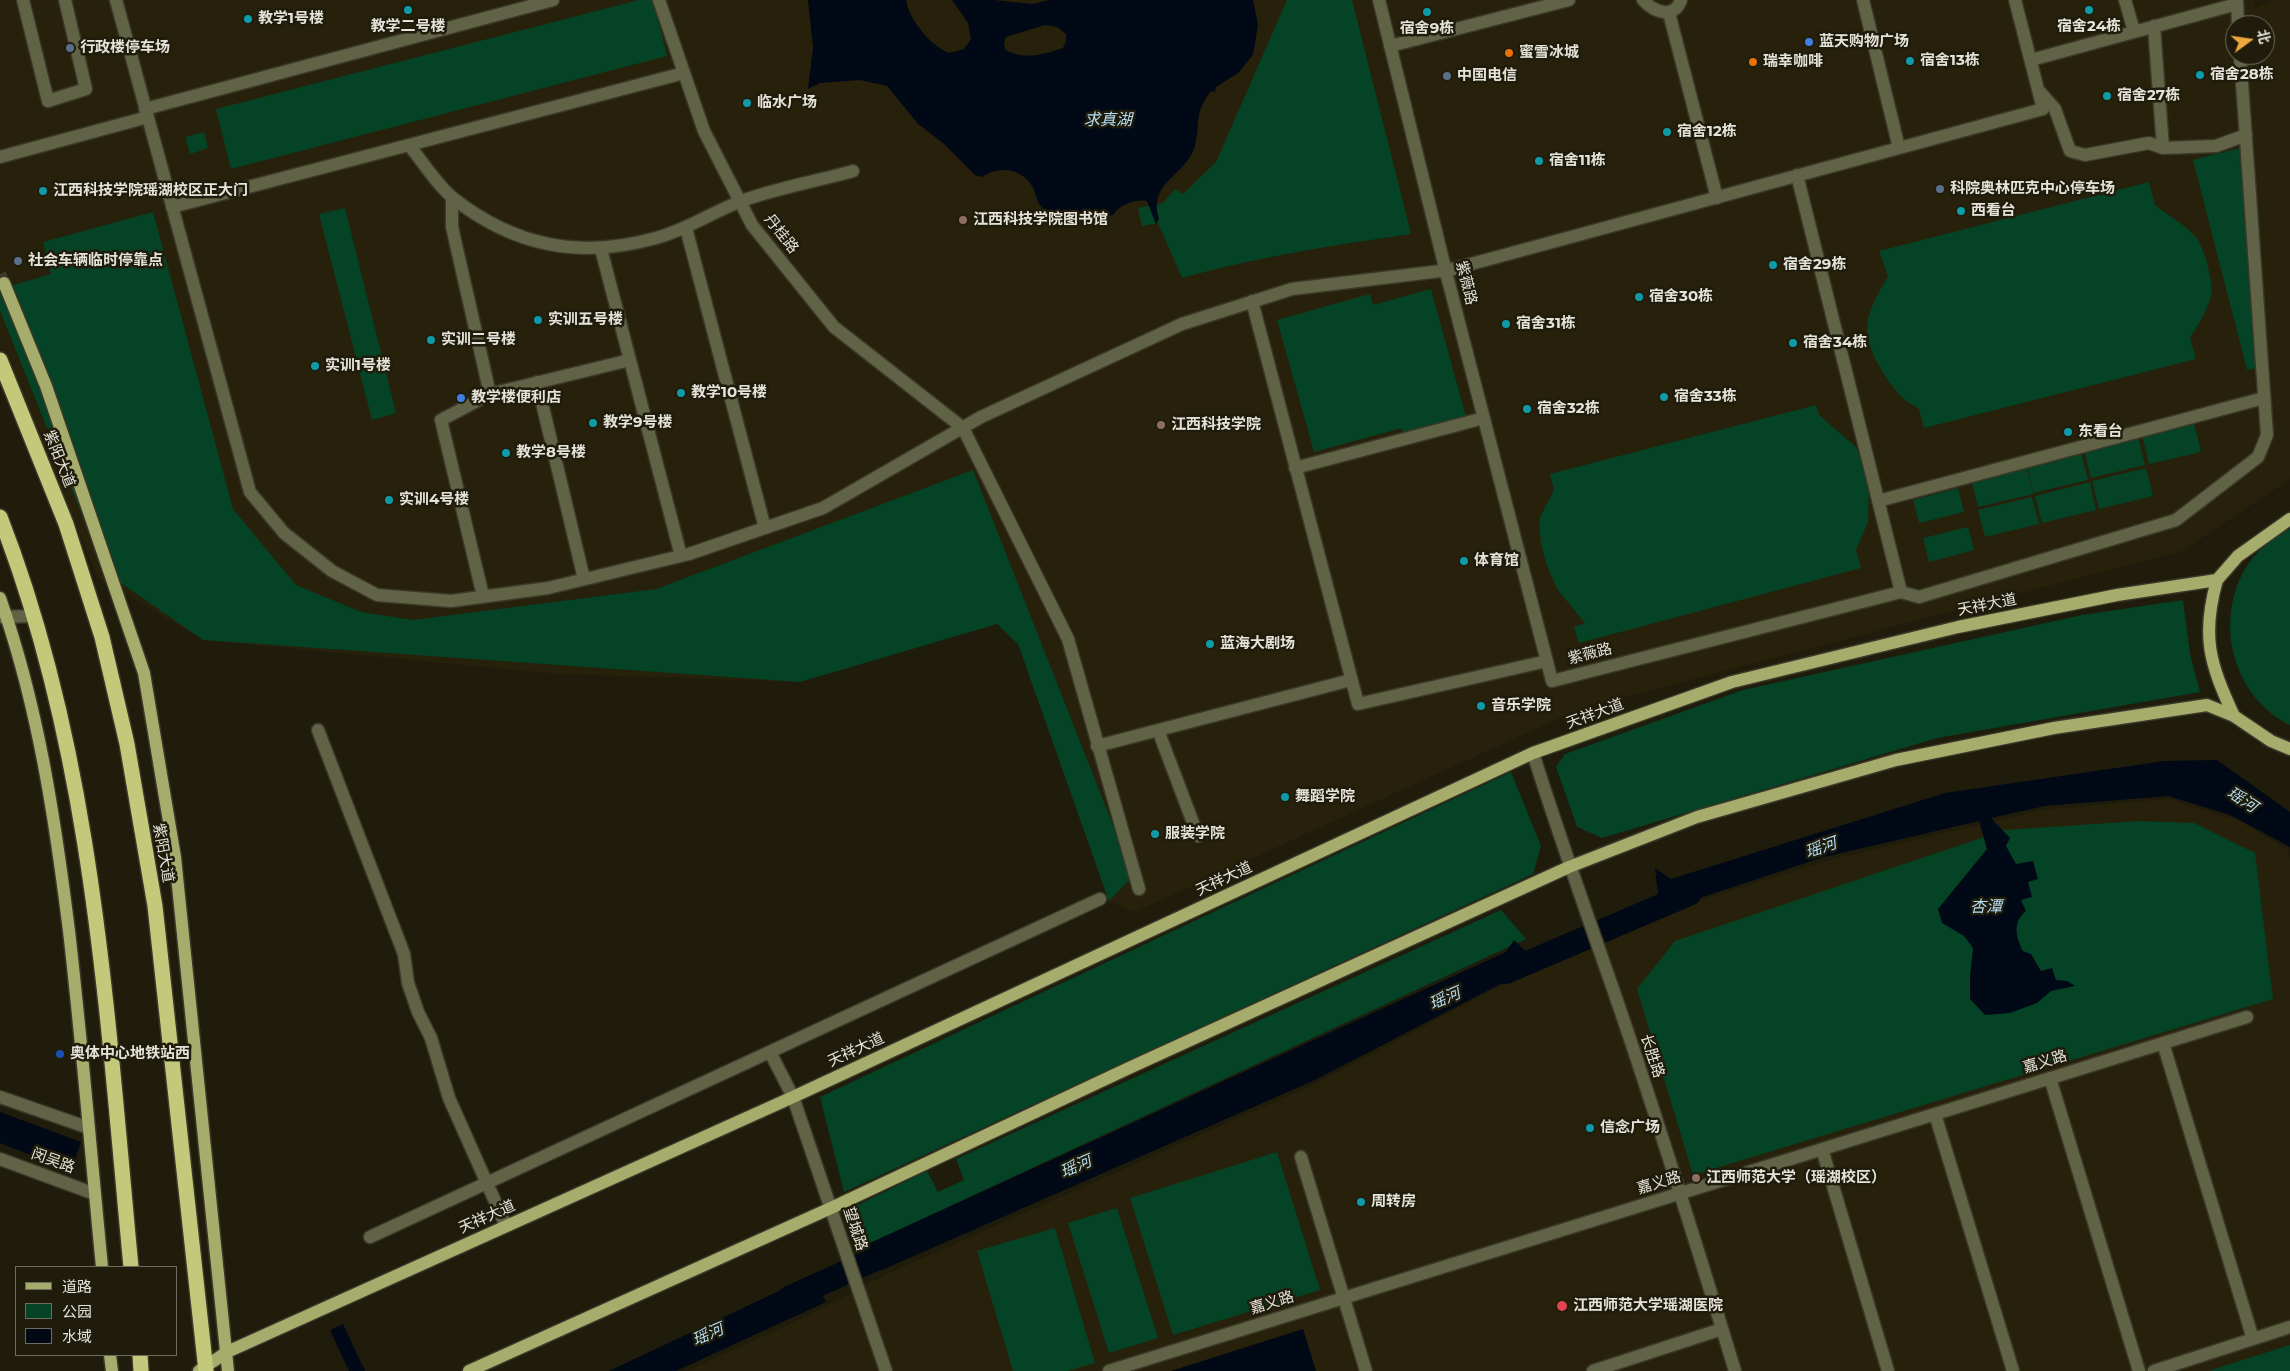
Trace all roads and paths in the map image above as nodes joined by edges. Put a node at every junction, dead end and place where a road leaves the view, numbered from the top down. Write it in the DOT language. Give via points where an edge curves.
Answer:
graph roads {
  1 [pos="23,0"];
  2 [pos="64,0"];
  3 [pos="116,0"];
  4 [pos="553,0"];
  5 [pos="659,0"];
  6 [pos="1379,0"];
  7 [pos="1569,0"];
  8 [pos="1643,0"];
  9 [pos="1681,0"];
  10 [pos="1863,0"];
  11 [pos="2015,0"];
  12 [pos="2126,0"];
  13 [pos="2237,2"];
  14 [pos="1669,13"];
  15 [pos="2238,15"];
  16 [pos="2154,26"];
  17 [pos="2134,32"];
  18 [pos="1390,46"];
  19 [pos="2031,60"];
  20 [pos="2241,65"];
  21 [pos="684,73"];
  22 [pos="2039,90"];
  23 [pos="147,113"];
  24 [pos="2246,134"];
  25 [pos="409,145"];
  26 [pos="1899,148"];
  27 [pos="2163,148"];
  28 [pos="0,157"];
  29 [pos="853,171"];
  30 [pos="1797,175"];
  31 [pos="452,197"];
  32 [pos="1716,198"];
  33 [pos="740,201"];
  34 [pos="172,207"];
  35 [pos="686,228"];
  36 [pos="602,249"];
  37 [pos="1446,270"];
  38 [pos="4,283"];
  39 [pos="1252,301"];
  40 [pos="0,360"];
  41 [pos="630,360"];
  42 [pos="536,382"];
  43 [pos="490,394"];
  44 [pos="2264,398"];
  45 [pos="1484,418"];
  46 [pos="963,428"];
  47 [pos="1295,468"];
  48 [pos="1878,501"];
  49 [pos="2290,511"];
  50 [pos="0,517"];
  51 [pos="2286,521"];
  52 [pos="765,528"];
  53 [pos="681,556"];
  54 [pos="584,579"];
  55 [pos="2218,580"];
  56 [pos="1901,592"];
  57 [pos="483,596"];
  58 [pos="0,598"];
  59 [pos="32,616"];
  60 [pos="3,617"];
  61 [pos="1547,661"];
  62 [pos="1351,680"];
  63 [pos="2234,716"];
  64 [pos="318,730"];
  65 [pos="1158,730"];
  66 [pos="1098,746"];
  67 [pos="2290,749"];
  68 [pos="1533,754"];
  69 [pos="1198,836"];
  70 [pos="1569,867"];
  71 [pos="1139,889"];
  72 [pos="1100,899"];
  73 [pos="2247,1017"];
  74 [pos="2163,1043"];
  75 [pos="770,1052"];
  76 [pos="2050,1078"];
  77 [pos="793,1097"];
  78 [pos="0,1098"];
  79 [pos="1936,1114"];
  80 [pos="89,1128"];
  81 [pos="1822,1149"];
  82 [pos="1301,1158"];
  83 [pos="0,1159"];
  84 [pos="486,1183"];
  85 [pos="1681,1193"];
  86 [pos="95,1194"];
  87 [pos="831,1208"];
  88 [pos="506,1226"];
  89 [pos="370,1237"];
  90 [pos="102,1266"];
  91 [pos="131,1266"];
  92 [pos="1343,1298"];
  93 [pos="2290,1327"];
  94 [pos="1722,1329"];
  95 [pos="2254,1339"];
  96 [pos="227,1352"];
  97 [pos="110,1356"];
  98 [pos="140,1356"];
  99 [pos="203,1370"];
  100 [pos="112,1371"];
  101 [pos="141,1371"];
  102 [pos="228,1371"];
  103 [pos="469,1371"];
  104 [pos="886,1371"];
  105 [pos="1109,1371"];
  106 [pos="1366,1371"];
  107 [pos="1593,1371"];
  108 [pos="1735,1371"];
  109 [pos="1888,1371"];
  110 [pos="2013,1371"];
  111 [pos="2139,1371"];
  112 [pos="2154,1371"];
  1 -- 2 [label="street" via="48,101 86,89"];
  3 -- 23 [label="street"];
  4 -- 23 [label="street"];
  5 -- 21 [label="street, 丹桂路"];
  6 -- 18 [label="street, 紫薇路"];
  7 -- 18 [label="street"];
  8 -- 14 [label="street" via="1658,11"];
  9 -- 14 [label="street" via="1678,7"];
  10 -- 26 [label="street"];
  11 -- 19 [label="street"];
  12 -- 17 [label="street"];
  13 -- 15 [label="street"];
  13 -- 16 [label="street"];
  14 -- 32 [label="street"];
  16 -- 17 [label="street"];
  16 -- 27 [label="street"];
  17 -- 19 [label="street"];
  18 -- 37 [label="street, 紫薇路"];
  19 -- 22 [label="street"];
  20 -- 24 [label="street"];
  21 -- 25 [label="street"];
  21 -- 33 [label="street, 丹桂路" via="704,131"];
  22 -- 26 [label="street" via="2043,108"];
  22 -- 27 [label="street" via="2055,109 2070,151 2085,155 2149,143"];
  23 -- 28 [label="street"];
  23 -- 34 [label="street"];
  24 -- 27 [label="street" via="2216,146"];
  24 -- 44 [label="street"];
  25 -- 31 [label="street"];
  25 -- 34 [label="street"];
  26 -- 30 [label="street"];
  29 -- 33 [label="street"];
  30 -- 32 [label="street"];
  30 -- 48 [label="street"];
  31 -- 36 [label="street" via="504,231 552,246"];
  31 -- 43 [label="street" via="452,227"];
  32 -- 37 [label="street"];
  33 -- 35 [label="street"];
  33 -- 46 [label="street, 丹桂路" via="752,225 834,327"];
  34 -- 57 [label="street" via="250,492 284,533 332,571 377,595 451,601"];
  35 -- 36 [label="street"];
  35 -- 52 [label="street"];
  36 -- 41 [label="street"];
  37 -- 39 [label="street" via="1292,289"];
  37 -- 45 [label="street, 紫薇路"];
  38 -- 96 [label="main road" via="46,386 144,673 175,857"];
  39 -- 46 [label="street" via="1172,327"];
  39 -- 47 [label="street"];
  40 -- 99 [label="highway, 紫阳大道" via="66,524 102,637 127,744 155,906"];
  41 -- 42 [label="street"];
  41 -- 53 [label="street"];
  42 -- 43 [label="street"];
  42 -- 54 [label="street"];
  43 -- 57 [label="street" via="441,420"];
  44 -- 48 [label="street"];
  44 -- 56 [label="street" via="2267,435 2258,458 2176,520 1919,597"];
  45 -- 47 [label="street"];
  45 -- 61 [label="street, 紫薇路"];
  46 -- 52 [label="street" via="823,508"];
  46 -- 66 [label="street" via="1068,639"];
  47 -- 62 [label="street"];
  48 -- 56 [label="street"];
  49 -- 51 [label="street"];
  50 -- 59 [label="highway"];
  51 -- 55 [label="main road" via="2238,556"];
  52 -- 53 [label="street"];
  53 -- 54 [label="street"];
  54 -- 57 [label="street" via="548,588"];
  55 -- 63 [label="main road" via="2209,609 2209,649 2215,675"];
  55 -- 68 [label="main road, 天祥大道" via="2117,595 1958,627 1732,682"];
  56 -- 61 [label="street, 紫薇路" via="1552,681"];
  58 -- 60 [label="main road"];
  59 -- 60 [label="street"];
  59 -- 91 [label="highway" via="53,685 98,933"];
  60 -- 80 [label="main road" via="19,653 57,829"];
  61 -- 62 [label="street" via="1358,704"];
  62 -- 65 [label="street"];
  63 -- 67 [label="main road" via="2271,741"];
  63 -- 70 [label="main road" via="2207,705 2054,728 1896,760 1697,817"];
  64 -- 84 [label="street" via="404,954 408,983 431,1038 449,1098"];
  65 -- 66 [label="street"];
  65 -- 69 [label="street"];
  66 -- 71 [label="street"];
  68 -- 70 [label="street, 长胜路"];
  68 -- 77 [label="main road, 天祥大道"];
  70 -- 85 [label="street, 长胜路"];
  70 -- 87 [label="main road"];
  72 -- 75 [label="street"];
  73 -- 74 [label="street, 嘉义路"];
  74 -- 76 [label="street, 嘉义路"];
  74 -- 95 [label="street"];
  75 -- 77 [label="street, 望城路"];
  75 -- 84 [label="street"];
  76 -- 79 [label="street, 嘉义路"];
  76 -- 111 [label="street"];
  77 -- 87 [label="street, 望城路"];
  77 -- 88 [label="main road, 天祥大道"];
  78 -- 80 [label="street"];
  79 -- 81 [label="street, 嘉义路"];
  79 -- 110 [label="street"];
  80 -- 86 [label="main road"];
  81 -- 85 [label="street, 嘉义路"];
  81 -- 109 [label="street"];
  82 -- 92 [label="street"];
  83 -- 86 [label="street, 闵吴路"];
  84 -- 88 [label="street"];
  84 -- 89 [label="street"];
  85 -- 92 [label="street, 嘉义路"];
  85 -- 94 [label="street, 长胜路"];
  86 -- 90 [label="main road"];
  87 -- 103 [label="main road"];
  87 -- 104 [label="street, 望城路"];
  88 -- 96 [label="main road, 天祥大道"];
  92 -- 105 [label="street, 嘉义路"];
  92 -- 106 [label="street"];
  93 -- 95 [label="street"];
  94 -- 107 [label="street"];
  94 -- 108 [label="street, 长胜路"];
  95 -- 112 [label="street"];
  96 -- 99 [label="main road, 天祥大道"];
  96 -- 102 [label="main road"];
  97 -- 100 [label="main road"];
  98 -- 101 [label="highway"];
}
